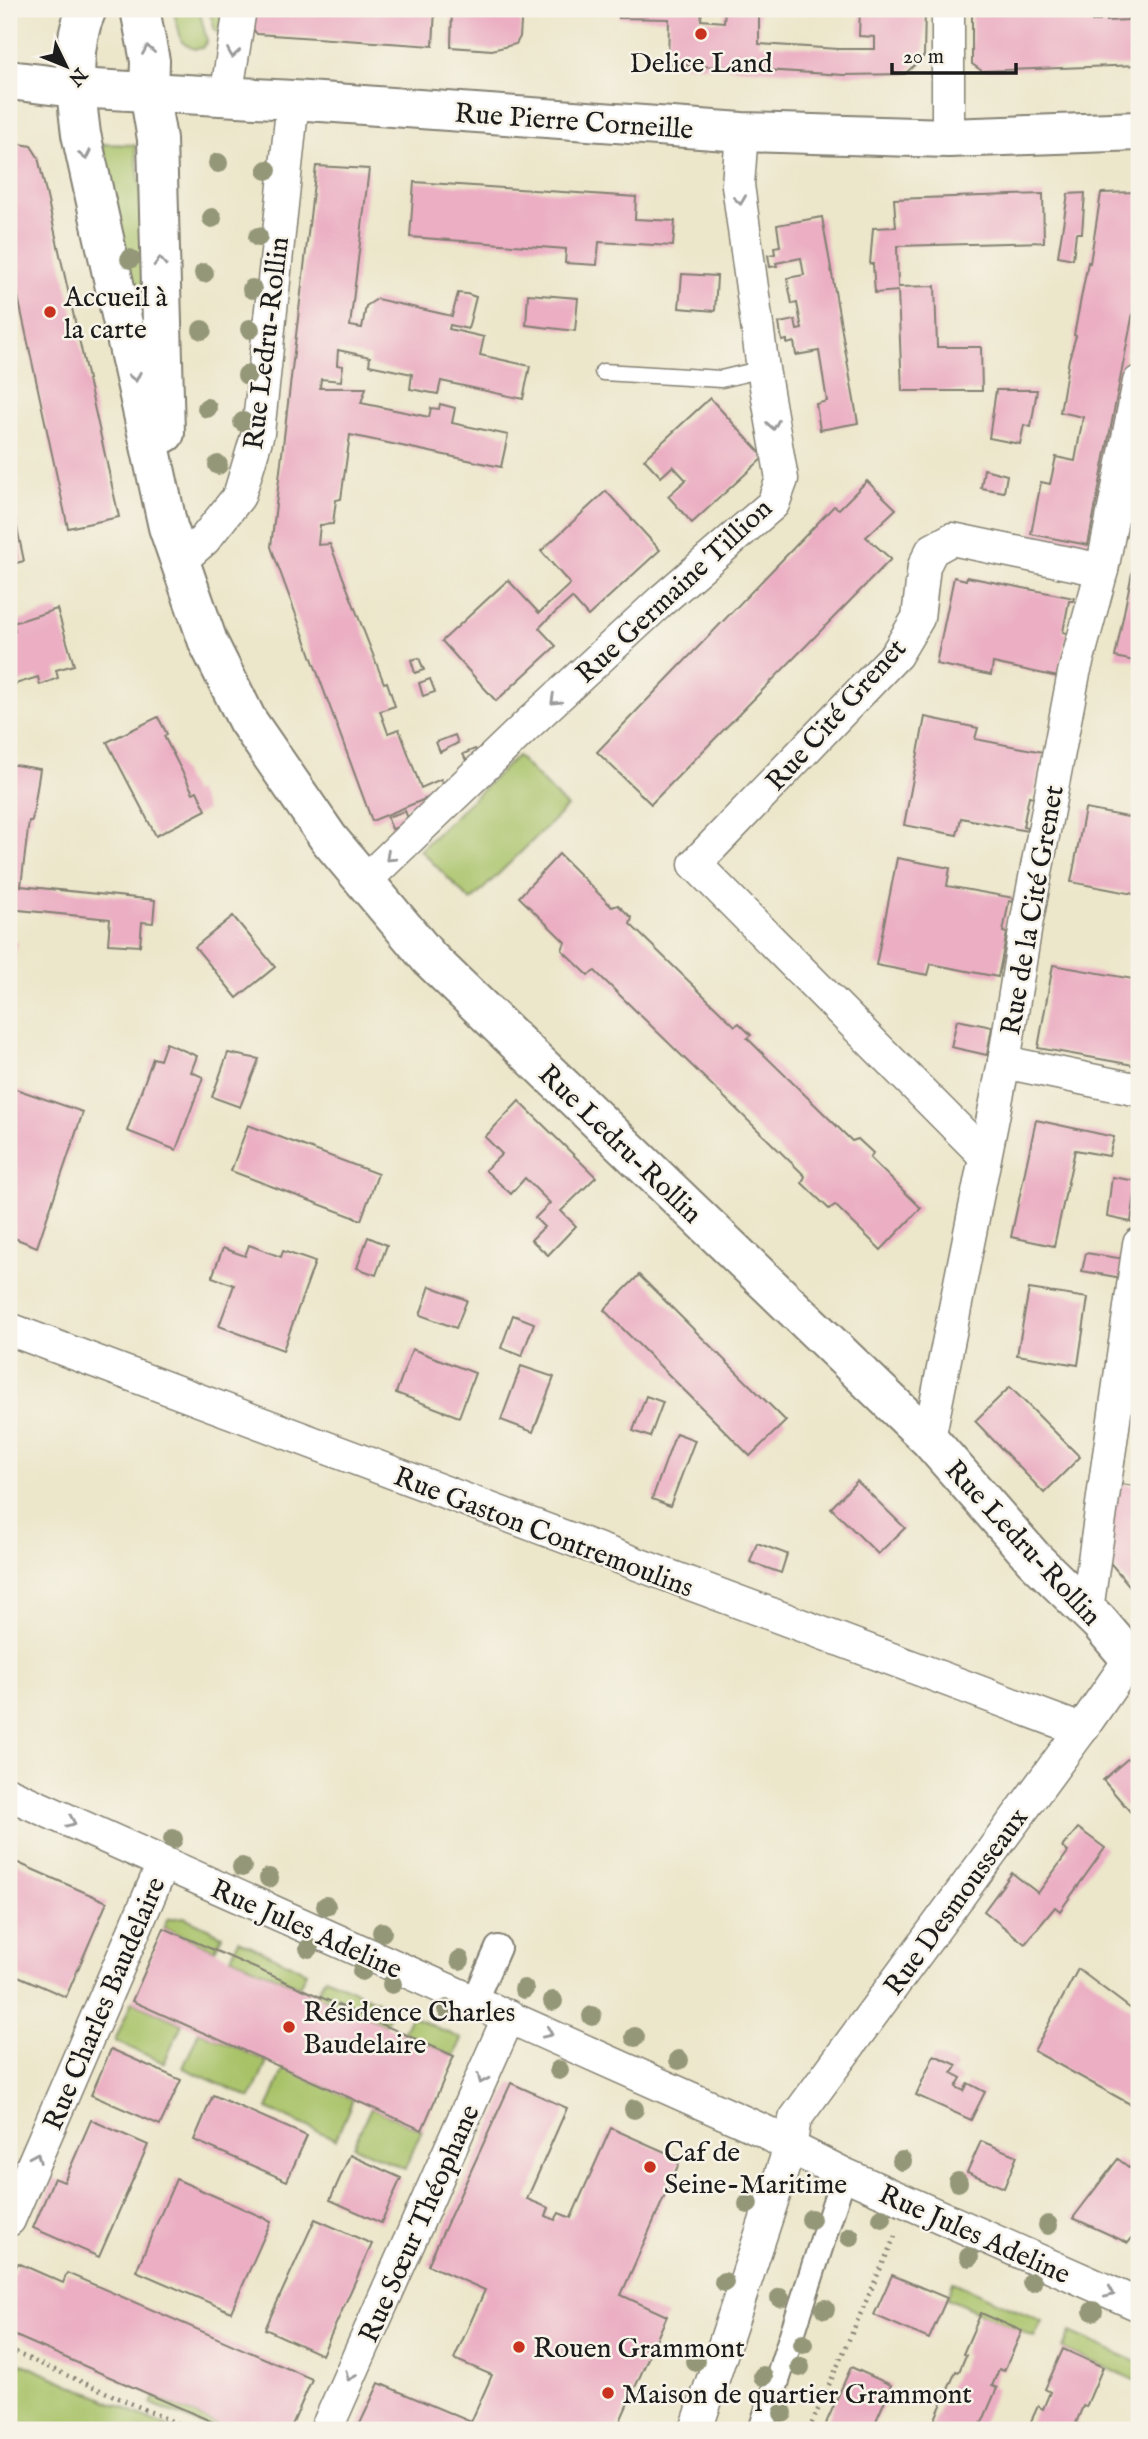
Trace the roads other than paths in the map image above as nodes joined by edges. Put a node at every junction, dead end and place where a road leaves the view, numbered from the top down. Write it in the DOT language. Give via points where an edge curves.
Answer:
graph roads {
  1 [pos="87,9"];
  2 [pos="140,9"];
  3 [pos="240,9"];
  4 [pos="948,9"];
  5 [pos="9,80"];
  6 [pos="75,88"];
  7 [pos="149,92"];
  8 [pos="226,97"];
  9 [pos="293,100"];
  10 [pos="1139,131"];
  11 [pos="742,132"];
  12 [pos="948,138"];
  13 [pos="763,369"];
  14 [pos="603,372"];
  15 [pos="1139,382"];
  16 [pos="174,544"];
  17 [pos="1102,569"];
  18 [pos="365,881"];
  19 [pos="1004,1062"];
  20 [pos="1139,1090"];
  21 [pos="985,1156"];
  22 [pos="1139,1244"];
  23 [pos="9,1329"];
  24 [pos="929,1439"];
  25 [pos="1087,1611"];
  26 [pos="1135,1664"];
  27 [pos="1081,1730"];
  28 [pos="9,1794"];
  29 [pos="163,1864"];
  30 [pos="498,1948"];
  31 [pos="474,2002"];
  32 [pos="509,2016"];
  33 [pos="790,2147"];
  34 [pos="844,2174"];
  35 [pos="9,2220"];
  36 [pos="1139,2305"];
  37 [pos="326,2430"];
  38 [pos="696,2430"];
  39 [pos="761,2430"];
  1 -- 6 [label="street, Rue Ledru-Rollin" via="79,25"];
  7 -- 2 [label="street, Rue Ledru-Rollin, one-way" via="150,61"];
  3 -- 8 [label="street, one-way"];
  4 -- 12 [label="street"];
  5 -- 6 [label="street, Rue Pierre Corneille"];
  6 -- 7 [label="street, Rue Pierre Corneille"];
  6 -- 16 [label="street, Rue Ledru-Rollin, one-way" via="81,134"];
  7 -- 8 [label="street, Rue Pierre Corneille"];
  16 -- 7 [label="street, Rue Ledru-Rollin, one-way" via="157,139"];
  8 -- 9 [label="street, Rue Pierre Corneille"];
  9 -- 11 [label="street, Rue Pierre Corneille"];
  9 -- 16 [label="street, Rue Ledru-Rollin" via="258,433 239,496 204,540"];
  10 -- 12 [label="street, Rue Pierre Corneille"];
  11 -- 12 [label="street, Rue Pierre Corneille"];
  11 -- 13 [label="street, Rue Germaine Tillion, one-way" via="738,185"];
  13 -- 14 [label="lane" via="721,379"];
  13 -- 18 [label="street, Rue Germaine Tillion, one-way" via="782,479 773,504 661,601"];
  15 -- 17 [label="street, Rue de la Cité Grenet"];
  16 -- 18 [label="street, Rue Ledru-Rollin" via="208,642 247,720 329,839"];
  17 -- 19 [label="street, Rue de la Cité Grenet" via="1074,673"];
  17 -- 21 [label="street, Rue Cité Grenet" via="952,539 932,550 924,566 918,618 897,655 695,864"];
  18 -- 24 [label="street, Rue Ledru-Rollin" via="429,958"];
  19 -- 20 [label="street"];
  19 -- 21 [label="street, Rue de la Cité Grenet"];
  21 -- 24 [label="street, Rue de la Cité Grenet"];
  22 -- 25 [label="street"];
  23 -- 27 [label="street, Rue Gaston Contremoulins"];
  24 -- 25 [label="street, Rue Ledru-Rollin" via="1034,1559"];
  25 -- 26 [label="street, Rue Ledru-Rollin"];
  26 -- 27 [label="street, Rue Desmousseaux"];
  27 -- 33 [label="street, Rue Desmousseaux" via="795,2119"];
  28 -- 29 [label="street, Rue Jules Adeline, one-way"];
  29 -- 31 [label="street, Rue Jules Adeline"];
  35 -- 29 [label="street, Rue Charles Baudelaire, one-way"];
  30 -- 31 [label="street"];
  31 -- 32 [label="street, Rue Jules Adeline"];
  32 -- 33 [label="street, Rue Jules Adeline, one-way" via="764,2131"];
  32 -- 37 [label="street, Rue Sœur Théophane, one-way"];
  33 -- 34 [label="street, Rue Jules Adeline"];
  33 -- 38 [label="street, Rue Desmousseaux"];
  34 -- 36 [label="street, Rue Jules Adeline, one-way"];
  34 -- 39 [label="street"];
}
